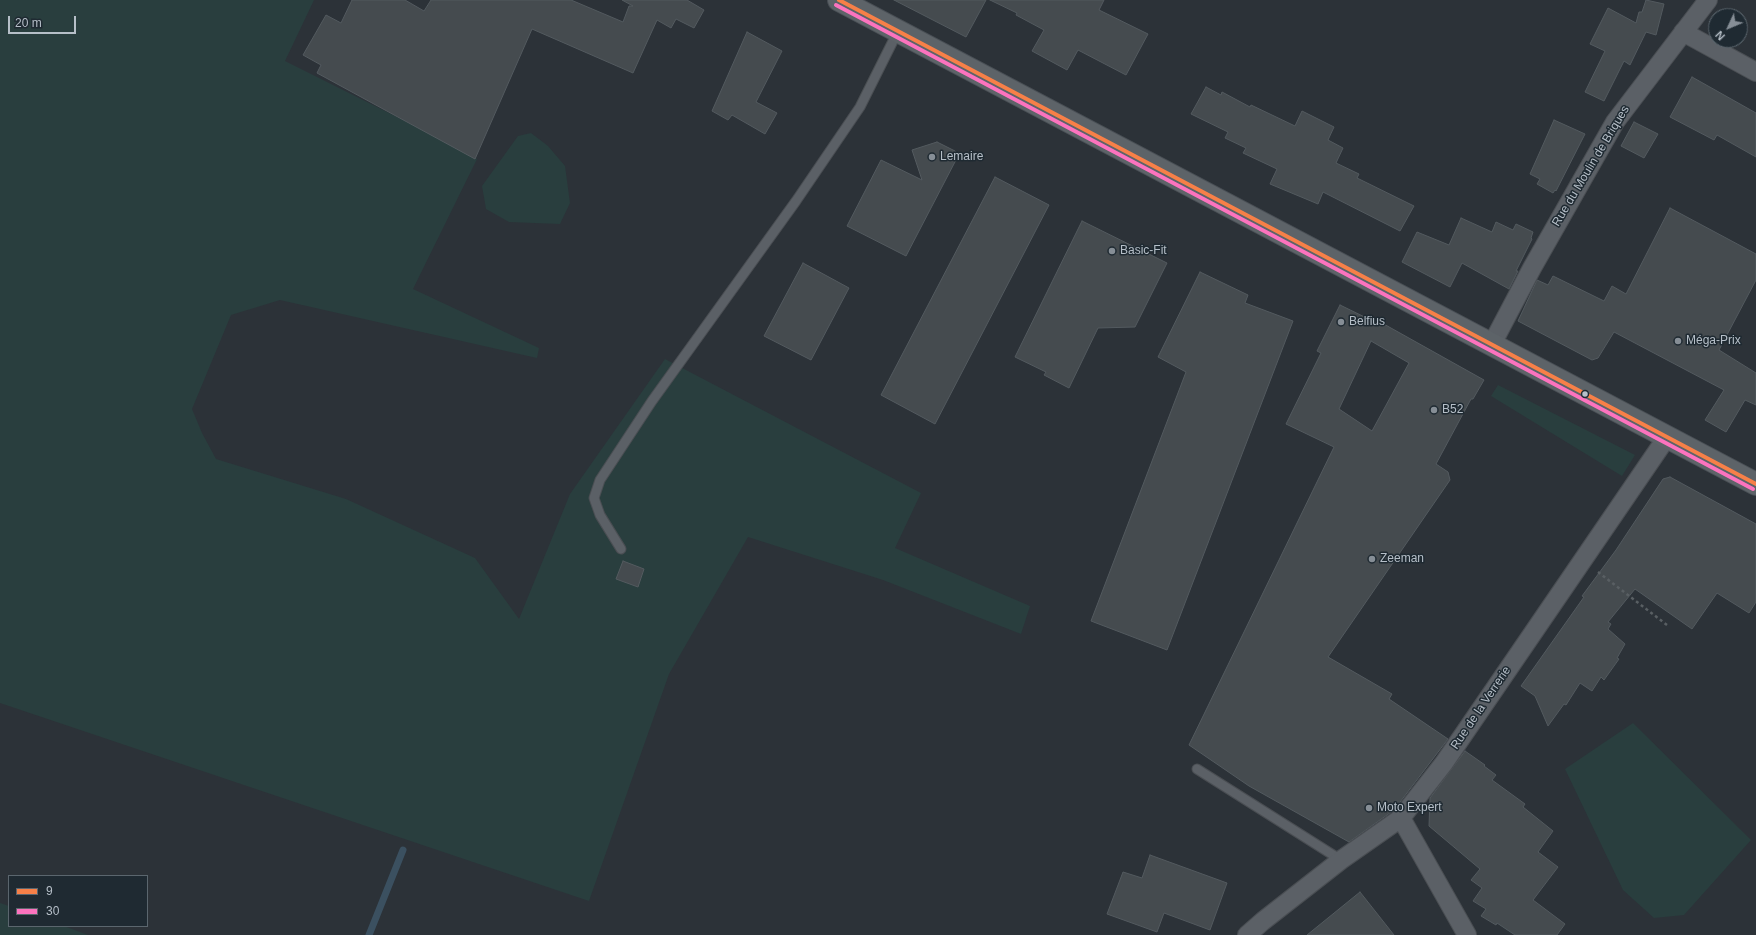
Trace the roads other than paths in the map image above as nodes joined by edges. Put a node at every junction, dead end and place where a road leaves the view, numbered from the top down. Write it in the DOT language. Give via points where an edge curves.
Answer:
graph roads {
  1 [pos="839,0"];
  2 [pos="1708,0"];
  3 [pos="898,31"];
  4 [pos="1684,32"];
  5 [pos="1756,72"];
  6 [pos="1492,344"];
  7 [pos="1667,437"];
  8 [pos="1756,484"];
  9 [pos="621,549"];
  10 [pos="1196,769"];
  11 [pos="1401,818"];
  12 [pos="1340,860"];
  13 [pos="1247,935"];
  14 [pos="1467,935"];
  1 -- 3 [label="main road"];
  2 -- 4 [label="street, Rue du Moulin de Briques"];
  3 -- 6 [label="main road"];
  3 -- 9 [label="lane" via="860,107 796,201 652,400 600,480 594,498 600,515"];
  4 -- 5 [label="street"];
  4 -- 6 [label="street, Rue du Moulin de Briques" via="1627,105 1608,134"];
  6 -- 7 [label="main road"];
  7 -- 8 [label="main road"];
  7 -- 11 [label="street, Rue de la Verrerie" via="1444,762"];
  10 -- 12 [label="lane"];
  11 -- 12 [label="street, Rue de la Verrerie"];
  11 -- 14 [label="street"];
  12 -- 13 [label="street, Rue de la Verrerie"];
}
